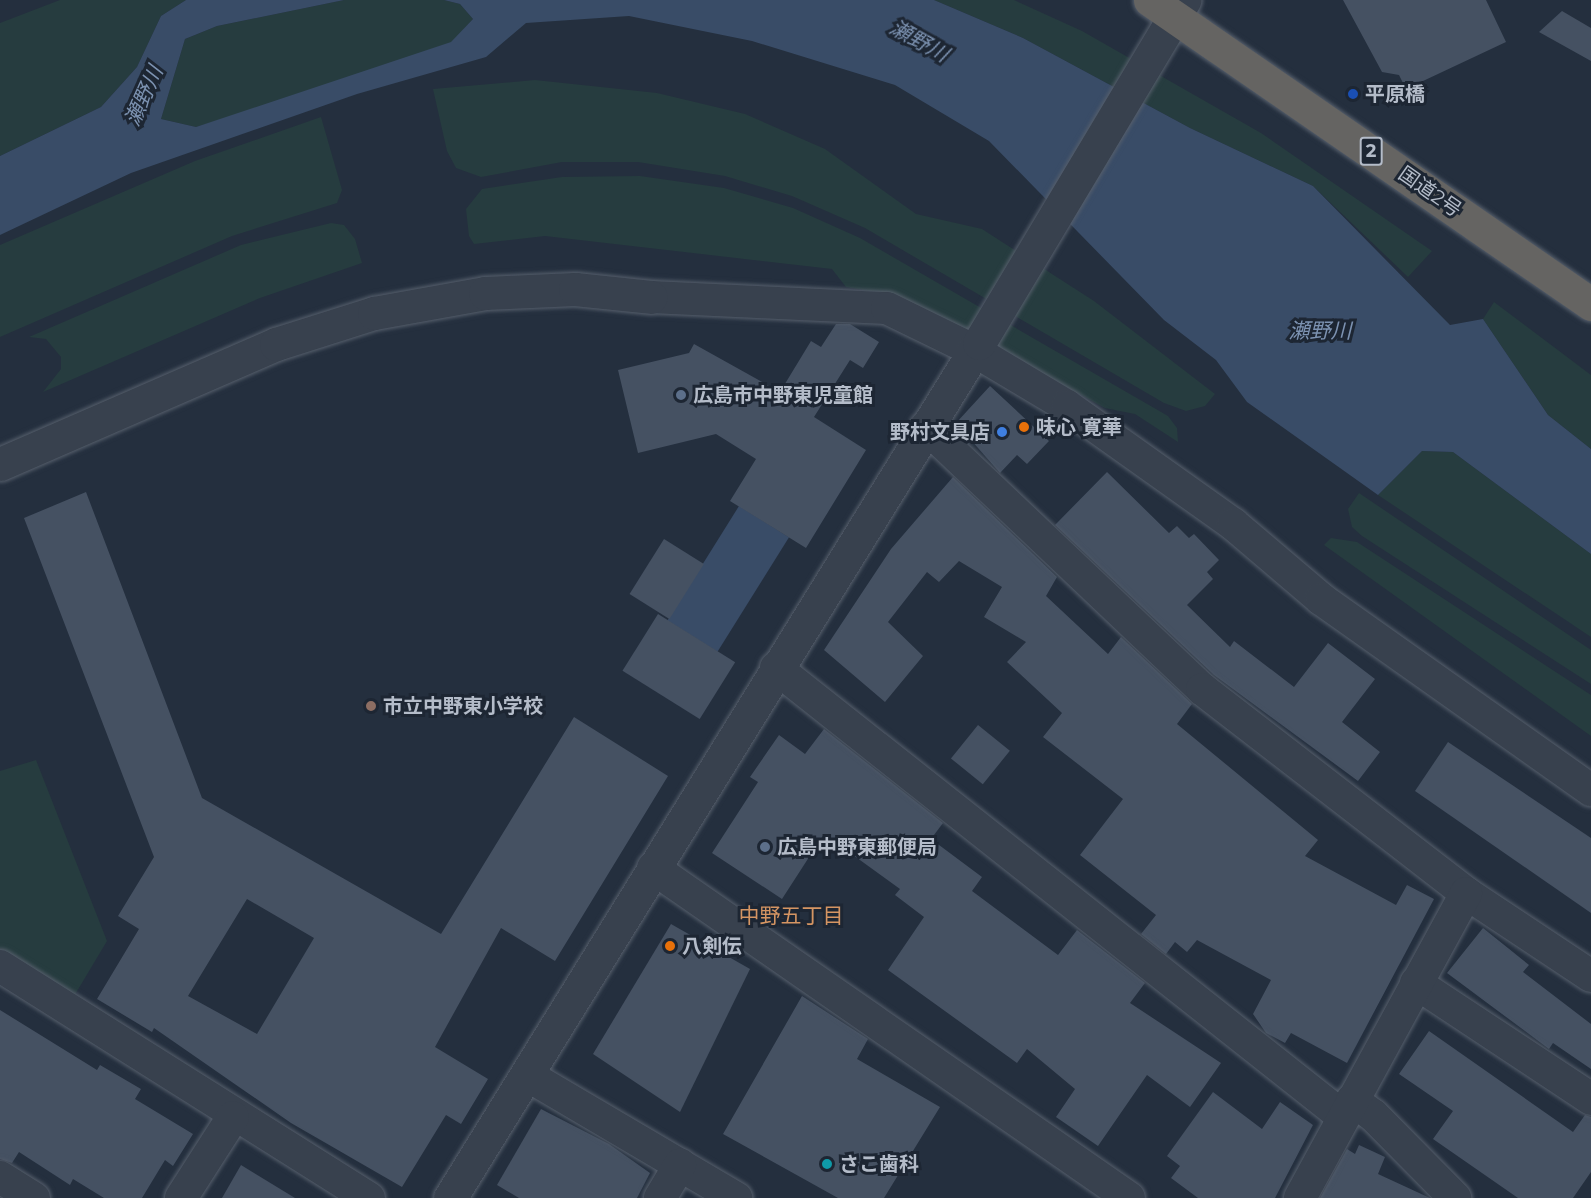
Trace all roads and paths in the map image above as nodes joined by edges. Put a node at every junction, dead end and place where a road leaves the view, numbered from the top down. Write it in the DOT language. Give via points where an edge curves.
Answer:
graph roads {
  1 [pos="1170,4"];
  2 [pos="651,297"];
  3 [pos="1591,304"];
  4 [pos="976,347"];
  5 [pos="926,427"];
  6 [pos="0,464"];
  7 [pos="776,668"];
  8 [pos="1591,790"];
  9 [pos="653,868"];
  10 [pos="1466,893"];
  11 [pos="0,966"];
  12 [pos="1591,976"];
  13 [pos="1416,983"];
  14 [pos="527,1075"];
  15 [pos="1591,1098"];
  16 [pos="1347,1108"];
  17 [pos="233,1117"];
  18 [pos="680,1165"];
  19 [pos="0,1177"];
  20 [pos="1441,1193"];
  21 [pos="34,1198"];
  22 [pos="181,1198"];
  23 [pos="369,1198"];
  24 [pos="450,1198"];
  25 [pos="660,1198"];
  26 [pos="736,1198"];
  27 [pos="1130,1198"];
  28 [pos="1300,1198"];
  1 -- 3 [label="highway, 国道2号 / 2"];
  1 -- 4 [label="street" via="1151,57"];
  2 -- 4 [label="street" via="887,308"];
  2 -- 6 [label="street" via="575,289 485,293 374,313 276,344"];
  4 -- 5 [label="street"];
  4 -- 8 [label="street" via="1067,406 1233,524 1321,599"];
  5 -- 7 [label="street"];
  5 -- 10 [label="street" via="1202,689"];
  7 -- 9 [label="street"];
  7 -- 16 [label="street"];
  9 -- 14 [label="street"];
  9 -- 27 [label="street"];
  10 -- 12 [label="street"];
  10 -- 13 [label="street"];
  11 -- 17 [label="street"];
  13 -- 15 [label="street"];
  13 -- 16 [label="street"];
  14 -- 18 [label="street"];
  14 -- 24 [label="street"];
  16 -- 20 [label="street" via="1373,1115"];
  16 -- 28 [label="street"];
  17 -- 22 [label="street"];
  17 -- 23 [label="street"];
  18 -- 25 [label="street"];
  18 -- 26 [label="street"];
  19 -- 21 [label="street"];
}
